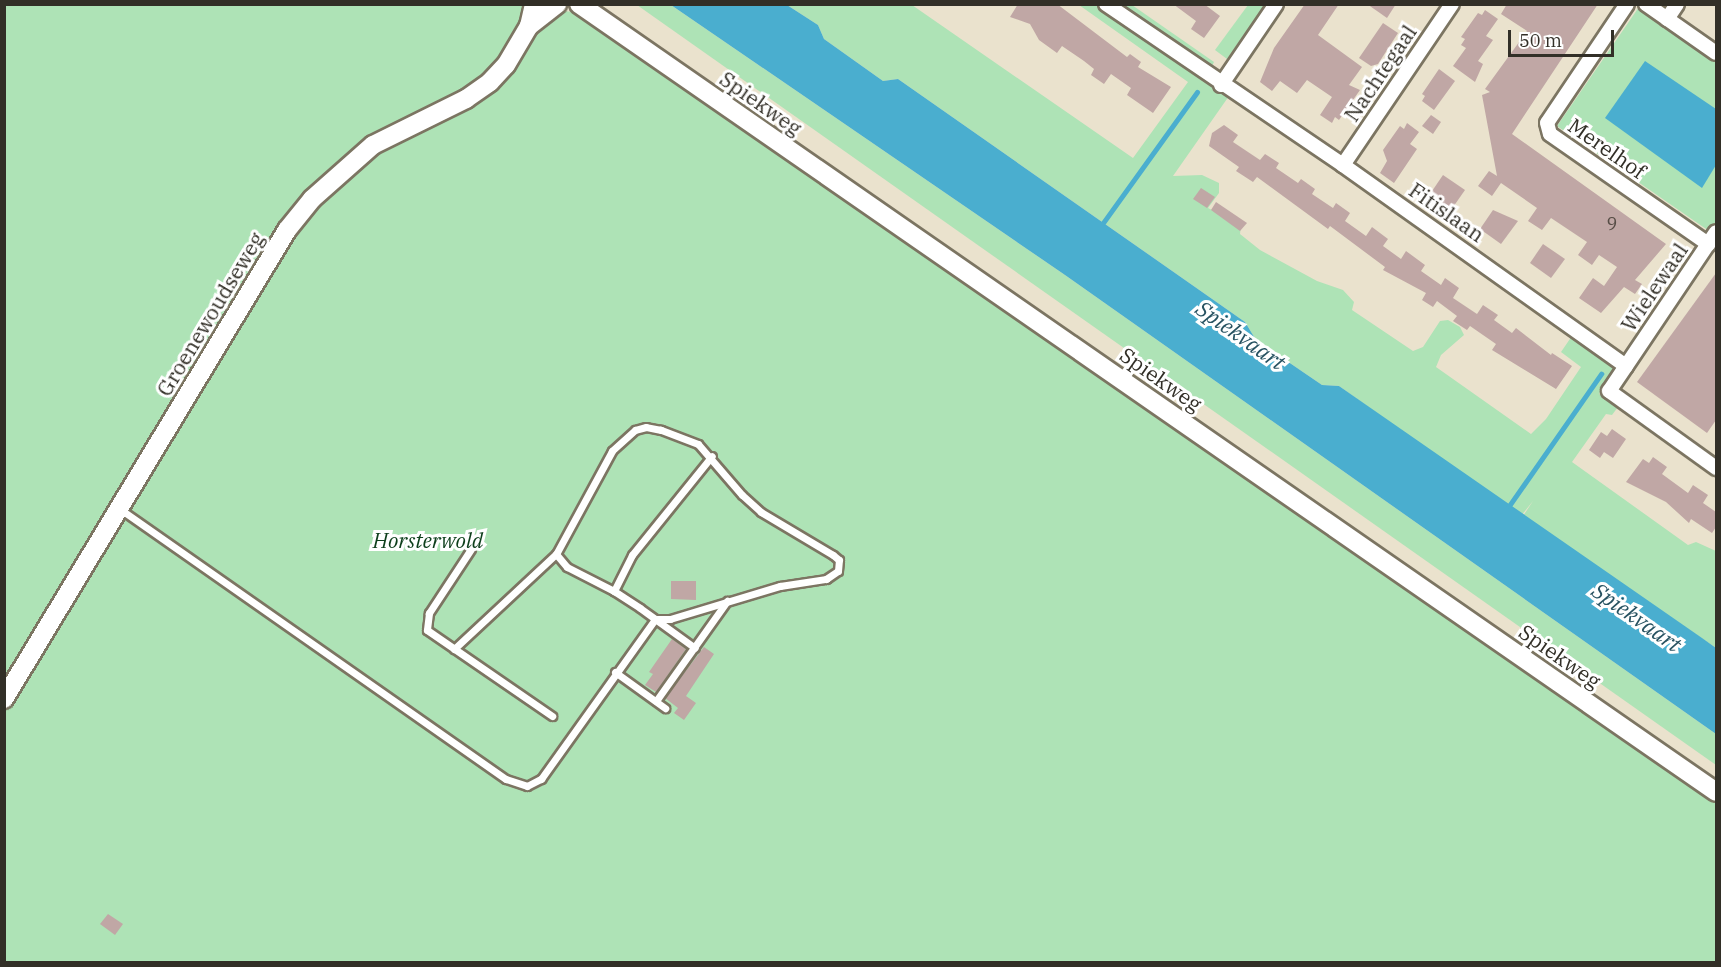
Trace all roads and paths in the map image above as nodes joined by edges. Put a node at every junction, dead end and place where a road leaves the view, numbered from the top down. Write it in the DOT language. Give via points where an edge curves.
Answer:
graph roads {
  1 [pos="534,4"];
  2 [pos="557,4"];
  3 [pos="579,4"];
  4 [pos="1106,4"];
  5 [pos="1276,4"];
  6 [pos="1452,4"];
  7 [pos="1627,4"];
  8 [pos="1646,4"];
  9 [pos="1677,4"];
  10 [pos="1667,19"];
  11 [pos="529,26"];
  12 [pos="1716,53"];
  13 [pos="1221,85"];
  14 [pos="1343,165"];
  15 [pos="1712,238"];
  16 [pos="1626,366"];
  17 [pos="712,456"];
  18 [pos="1716,468"];
  19 [pos="120,509"];
  20 [pos="471,549"];
  21 [pos="556,554"];
  22 [pos="614,591"];
  23 [pos="727,601"];
  24 [pos="654,619"];
  25 [pos="694,648"];
  26 [pos="454,649"];
  27 [pos="615,672"];
  28 [pos="4,699"];
  29 [pos="656,701"];
  30 [pos="665,708"];
  31 [pos="552,716"];
  32 [pos="1716,792"];
  1 -- 11 [label="main road, Groenewoudseweg"];
  2 -- 11 [label="main road, Groenewoudseweg"];
  3 -- 32 [label="main road, Spiekweg"];
  4 -- 13 [label="street, Fitislaan"];
  5 -- 13 [label="street"];
  6 -- 14 [label="street, Nachtegaal"];
  7 -- 15 [label="street, Merelhof" via="1547,123 1550,134"];
  8 -- 10 [label="street"];
  9 -- 10 [label="street"];
  10 -- 12 [label="street"];
  11 -- 19 [label="main road, Groenewoudseweg" via="506,65 490,82 466,99 373,145 312,199 263,267"];
  13 -- 14 [label="street, Fitislaan"];
  14 -- 16 [label="street, Fitislaan"];
  15 -- 16 [label="street, Wielewaal"];
  16 -- 18 [label="street" via="1609,391"];
  17 -- 21 [label="lane" via="698,444 677,435 646,427 635,430 612,451"];
  17 -- 22 [label="lane" via="632,555"];
  17 -- 23 [label="lane" via="750,503 833,555 840,566 833,577"];
  19 -- 27 [label="lane" via="516,784 527,786 541,778"];
  19 -- 28 [label="main road, Groenewoudseweg"];
  20 -- 26 [label="lane" via="425,621 427,630"];
  21 -- 22 [label="lane" via="567,567"];
  21 -- 26 [label="lane"];
  22 -- 24 [label="lane"];
  23 -- 24 [label="lane" via="670,619"];
  23 -- 25 [label="lane"];
  24 -- 25 [label="lane"];
  24 -- 27 [label="lane"];
  25 -- 29 [label="lane"];
  26 -- 31 [label="lane"];
  27 -- 29 [label="lane"];
  29 -- 30 [label="lane"];
}
